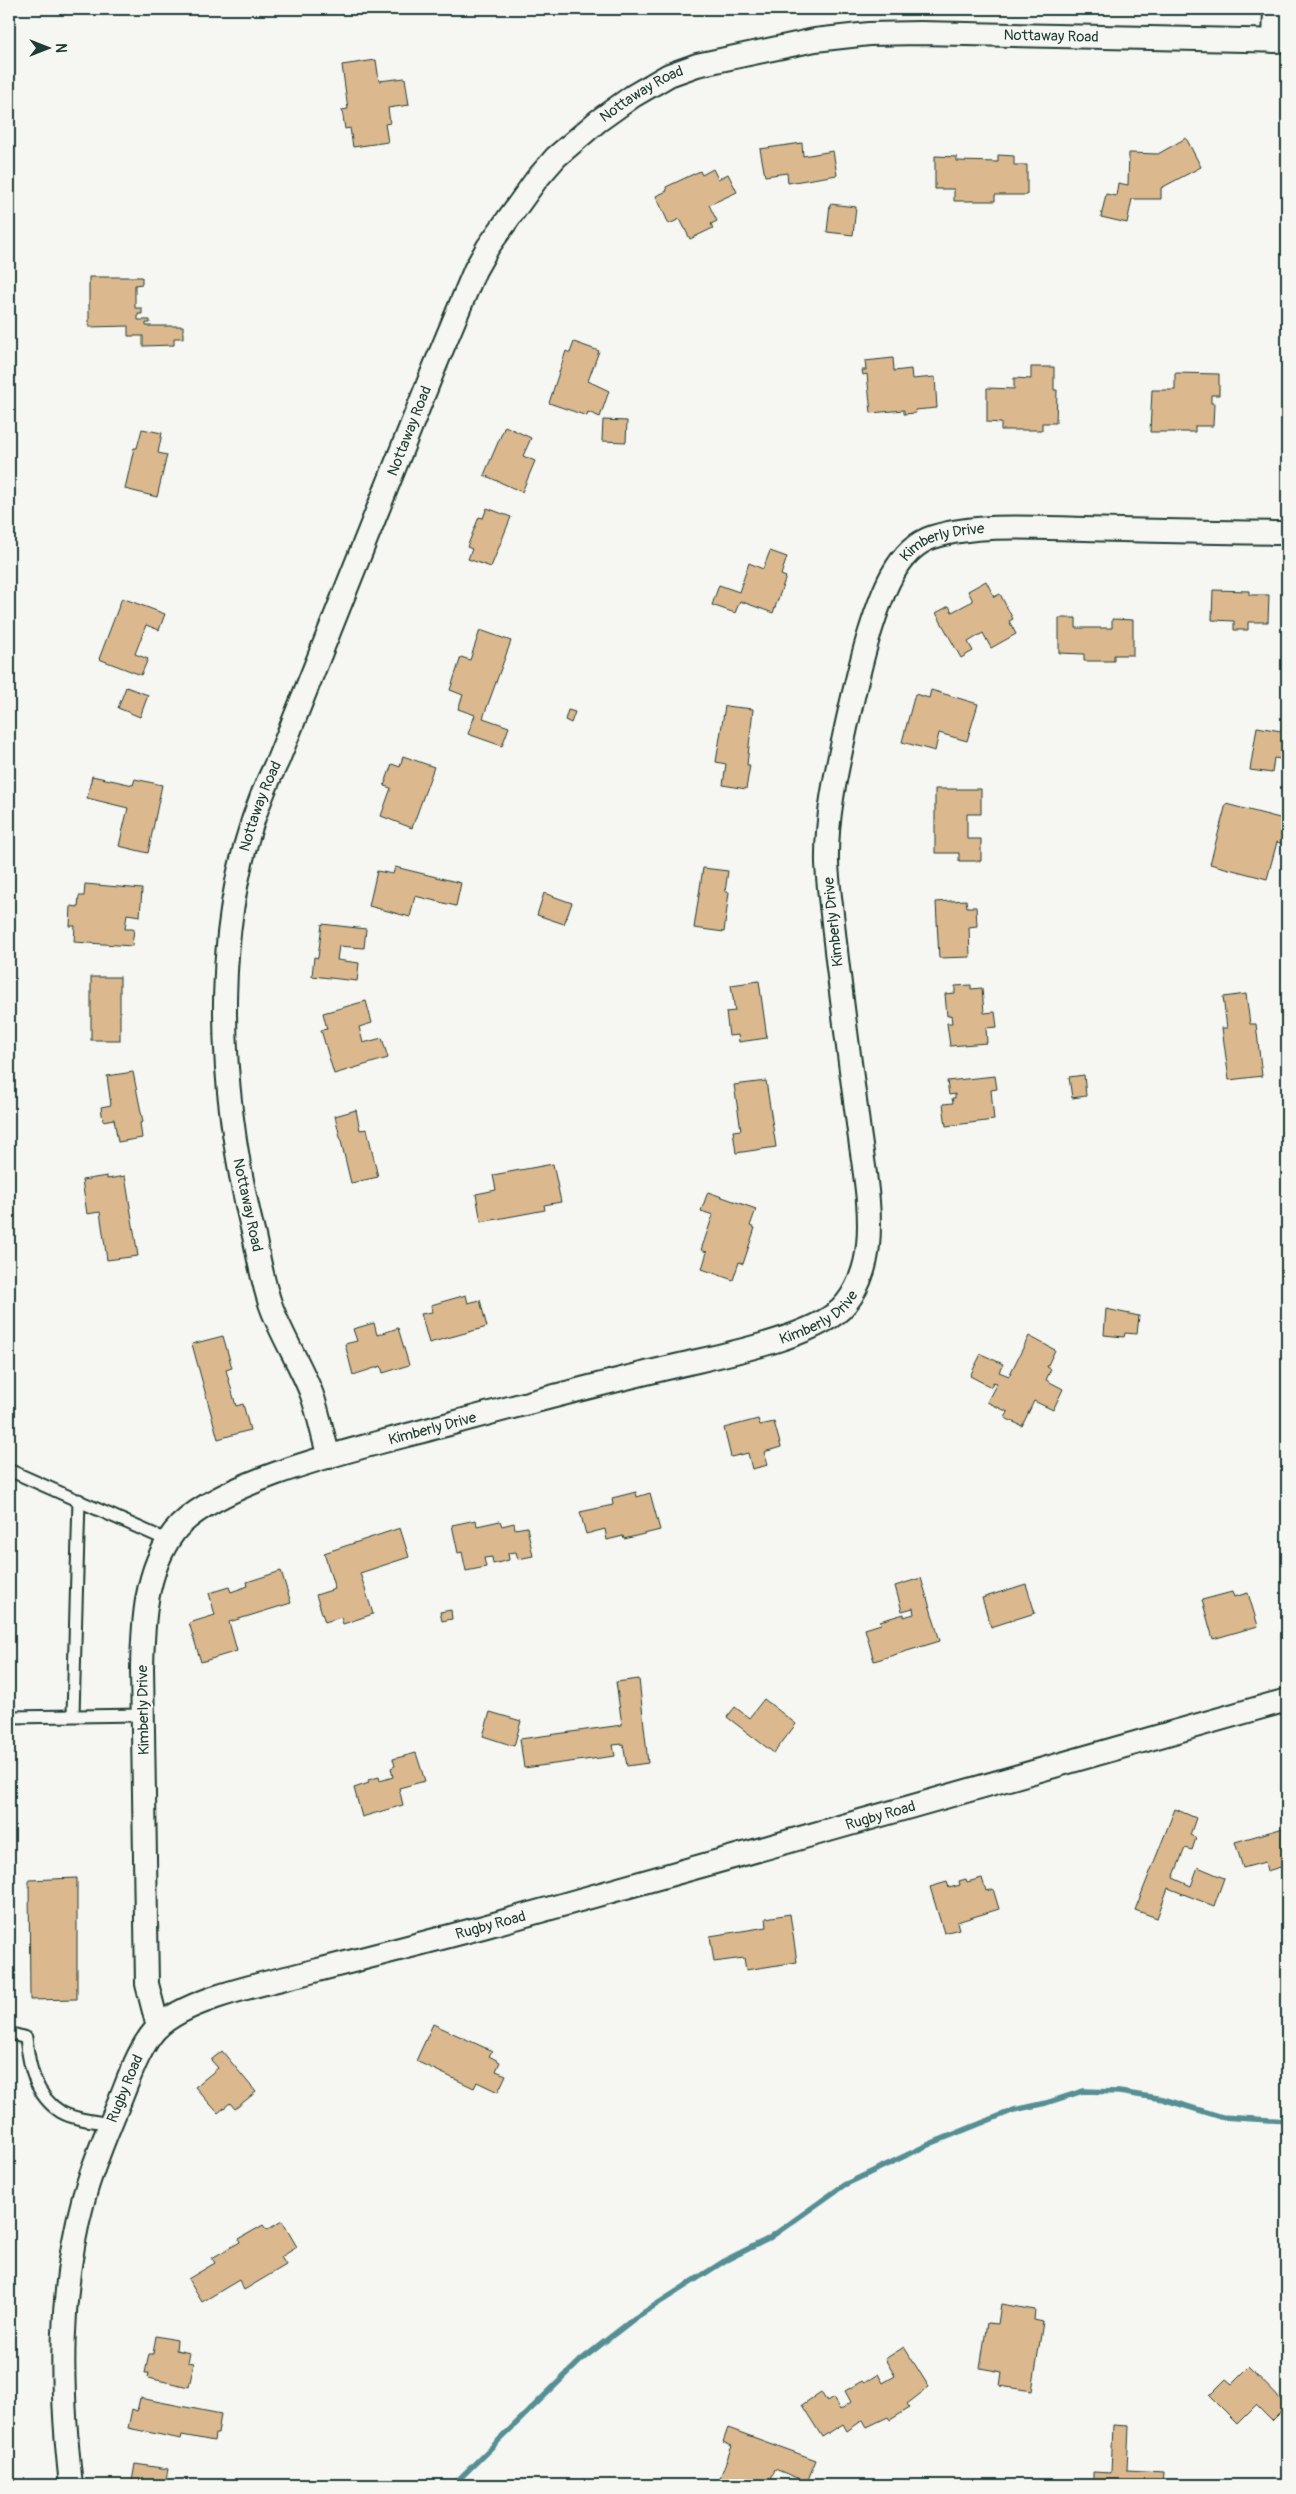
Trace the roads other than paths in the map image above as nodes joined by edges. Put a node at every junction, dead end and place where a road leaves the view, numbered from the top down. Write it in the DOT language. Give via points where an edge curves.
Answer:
graph roads {
  1 [pos="1274,9"];
  2 [pos="1280,41"];
  3 [pos="1287,533"];
  4 [pos="329,1457"];
  5 [pos="9,1470"];
  6 [pos="78,1500"];
  7 [pos="169,1541"];
  8 [pos="1287,1700"];
  9 [pos="73,1715"];
  10 [pos="142,1715"];
  11 [pos="9,1717"];
  12 [pos="158,2027"];
  13 [pos="9,2033"];
  14 [pos="110,2124"];
  15 [pos="71,2485"];
  1 -- 2 [label="street"];
  2 -- 4 [label="street, Nottaway Road" via="869,34 815,40 697,65 668,75 632,96 575,139 536,180 488,247 475,270 435,366 256,808 230,922 226,1015 233,1137 243,1192 271,1306 312,1395"];
  3 -- 4 [label="street, Kimberly Drive" via="1013,527 964,531 929,538 906,555 882,595 862,656 829,819 827,864 868,1201 868,1247 860,1280 850,1299 837,1313 812,1328 717,1356 591,1386"];
  4 -- 7 [label="street, Kimberly Drive" via="214,1500 196,1510"];
  5 -- 6 [label="lane"];
  6 -- 7 [label="lane"];
  6 -- 9 [label="lane"];
  7 -- 10 [label="street, Kimberly Drive" via="148,1594 143,1623"];
  8 -- 12 [label="street, Rugby Road" via="484,1927 250,1988 190,2007"];
  9 -- 10 [label="lane"];
  9 -- 11 [label="lane"];
  10 -- 12 [label="street, Kimberly Drive" via="147,1984"];
  12 -- 14 [label="street, Rugby Road" via="140,2054"];
  13 -- 14 [label="lane" via="26,2038 28,2065 42,2095 62,2112"];
  14 -- 15 [label="street, Rugby Road" via="76,2229 64,2307 62,2381"];
}
